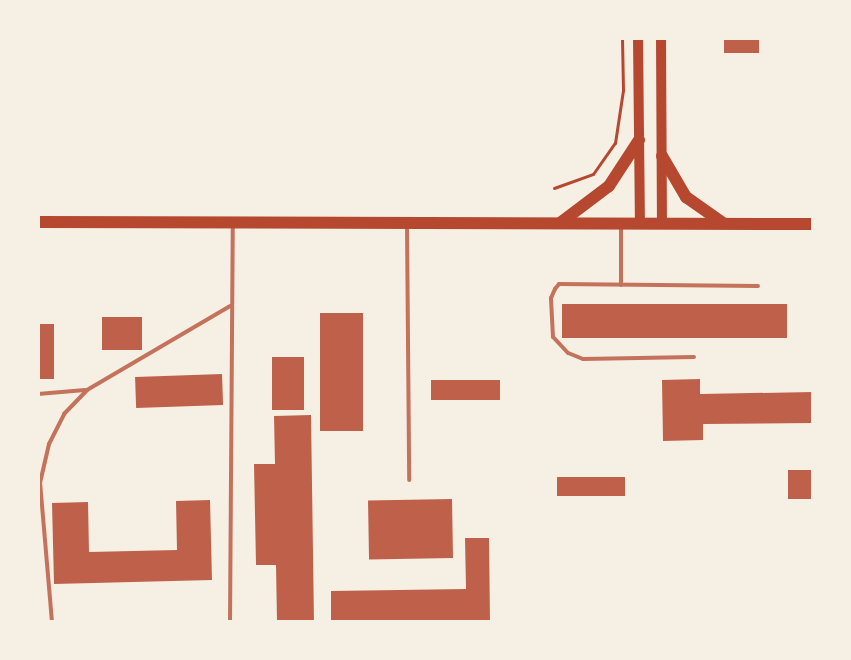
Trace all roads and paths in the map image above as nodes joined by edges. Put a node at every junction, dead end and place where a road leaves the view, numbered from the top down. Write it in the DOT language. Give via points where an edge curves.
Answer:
graph roads {
  1 [pos="622,38"];
  2 [pos="638,38"];
  3 [pos="661,38"];
  4 [pos="639,140"];
  5 [pos="662,156"];
  6 [pos="554,188"];
  7 [pos="38,222"];
  8 [pos="560,223"];
  9 [pos="621,223"];
  10 [pos="640,223"];
  11 [pos="662,223"];
  12 [pos="723,223"];
  13 [pos="407,224"];
  14 [pos="813,224"];
  15 [pos="233,225"];
  16 [pos="621,285"];
  17 [pos="758,286"];
  18 [pos="230,306"];
  19 [pos="694,357"];
  20 [pos="87,390"];
  21 [pos="38,394"];
  22 [pos="409,480"];
  23 [pos="52,622"];
  24 [pos="230,622"];
  1 -- 6 [label="path" via="623,90 615,143 593,174"];
  2 -- 4 [label="main road"];
  3 -- 5 [label="main road"];
  4 -- 8 [label="highway" via="609,186"];
  4 -- 10 [label="main road"];
  5 -- 11 [label="main road"];
  5 -- 12 [label="highway" via="686,197"];
  7 -- 15 [label="highway"];
  8 -- 9 [label="highway"];
  8 -- 13 [label="highway"];
  9 -- 10 [label="highway"];
  9 -- 16 [label="lane"];
  10 -- 11 [label="highway"];
  11 -- 12 [label="highway"];
  12 -- 14 [label="highway"];
  13 -- 15 [label="highway"];
  13 -- 22 [label="lane"];
  15 -- 18 [label="lane"];
  16 -- 17 [label="lane"];
  16 -- 19 [label="lane" via="559,284 551,298 553,337 568,353 583,359"];
  18 -- 20 [label="lane"];
  18 -- 24 [label="lane"];
  20 -- 21 [label="lane"];
  20 -- 23 [label="lane" via="64,414 43,464 40,515"];
}
